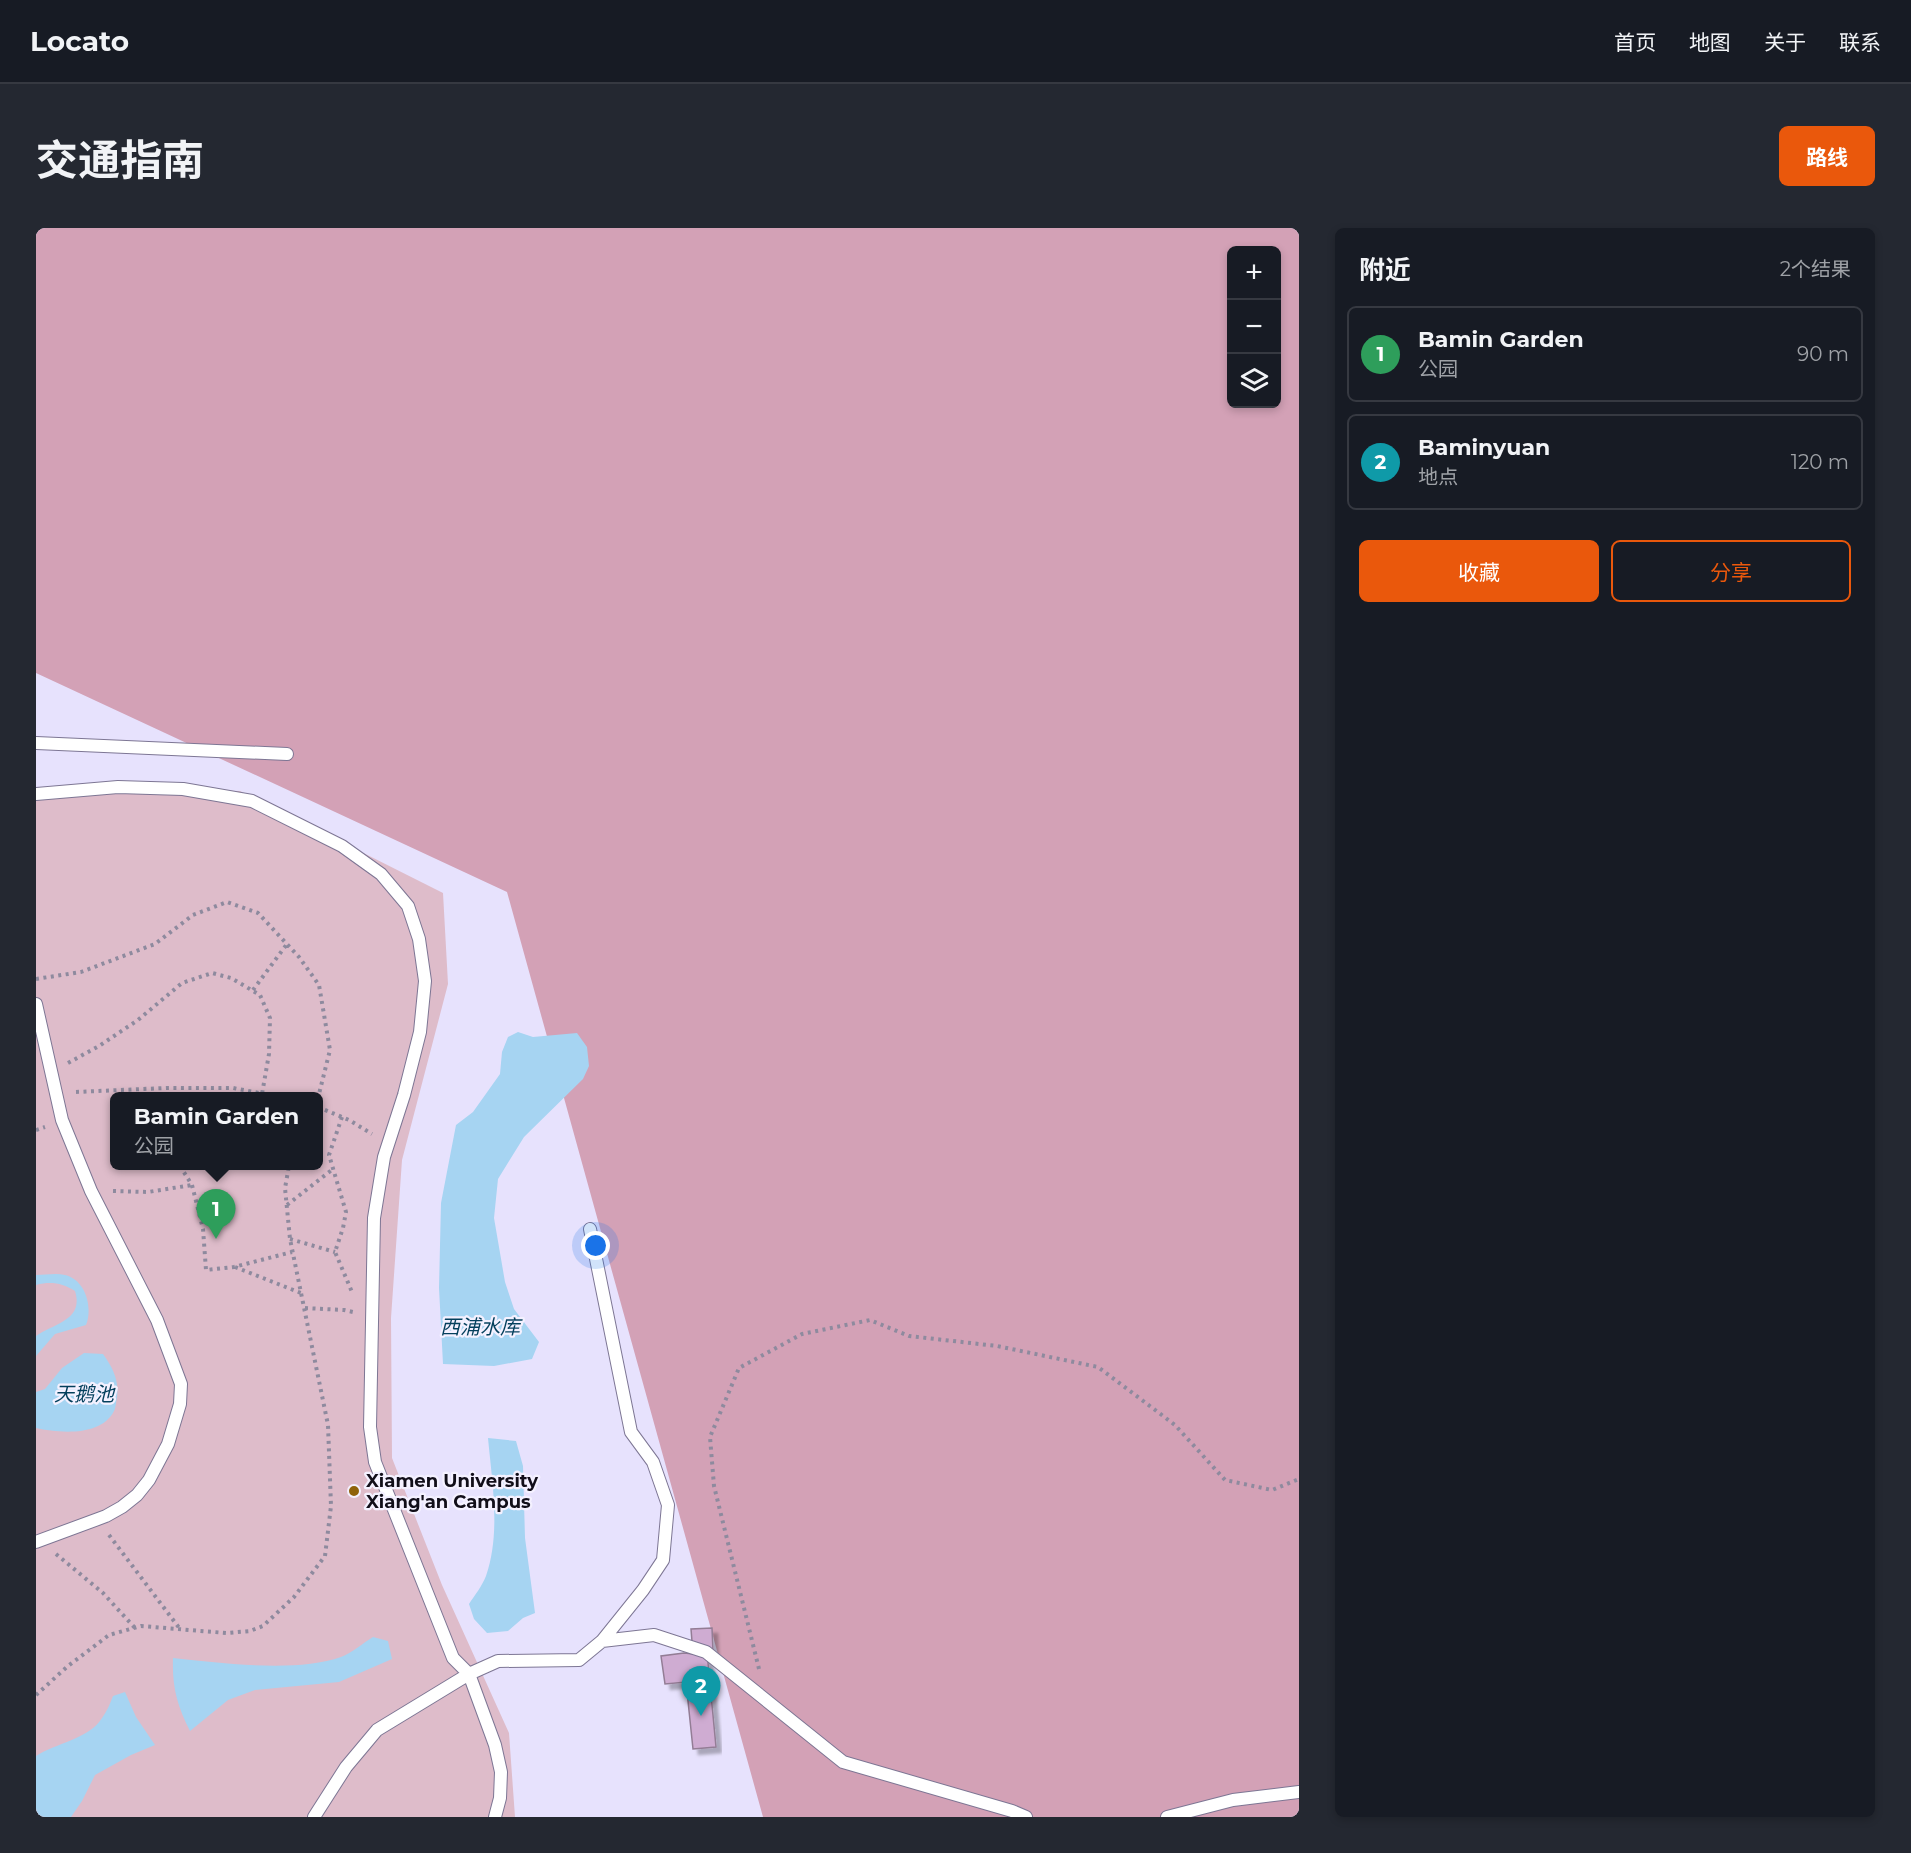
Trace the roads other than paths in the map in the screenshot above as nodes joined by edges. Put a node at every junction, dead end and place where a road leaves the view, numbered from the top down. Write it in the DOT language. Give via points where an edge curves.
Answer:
graph roads {
  1 [pos="36,743"];
  2 [pos="286,754"];
  3 [pos="36,794"];
  4 [pos="36,1004"];
  5 [pos="590,1229"];
  6 [pos="36,1542"];
  7 [pos="602,1641"];
  8 [pos="470,1674"];
  9 [pos="1299,1792"];
  10 [pos="314,1817"];
  11 [pos="495,1817"];
  12 [pos="1026,1817"];
  13 [pos="1167,1817"];
  1 -- 2 [label="lane"];
  3 -- 8 [label="lane" via="118,787 183,789 252,801 342,846 381,874 408,906 419,939 425,981 420,1032 384,1157 374,1218 370,1427 375,1461 453,1658"];
  4 -- 6 [label="lane" via="62,1120 91,1191 157,1320 182,1384 174,1427 149,1480 137,1495 100,1519"];
  5 -- 7 [label="lane" via="631,1432 654,1462 668,1505 663,1560"];
  7 -- 8 [label="lane" via="579,1660 498,1660"];
  7 -- 12 [label="lane" via="654,1635 706,1652 843,1762"];
  8 -- 10 [label="lane" via="377,1730 346,1767"];
  8 -- 11 [label="lane" via="501,1772"];
  9 -- 13 [label="lane" via="1233,1800"];
}
